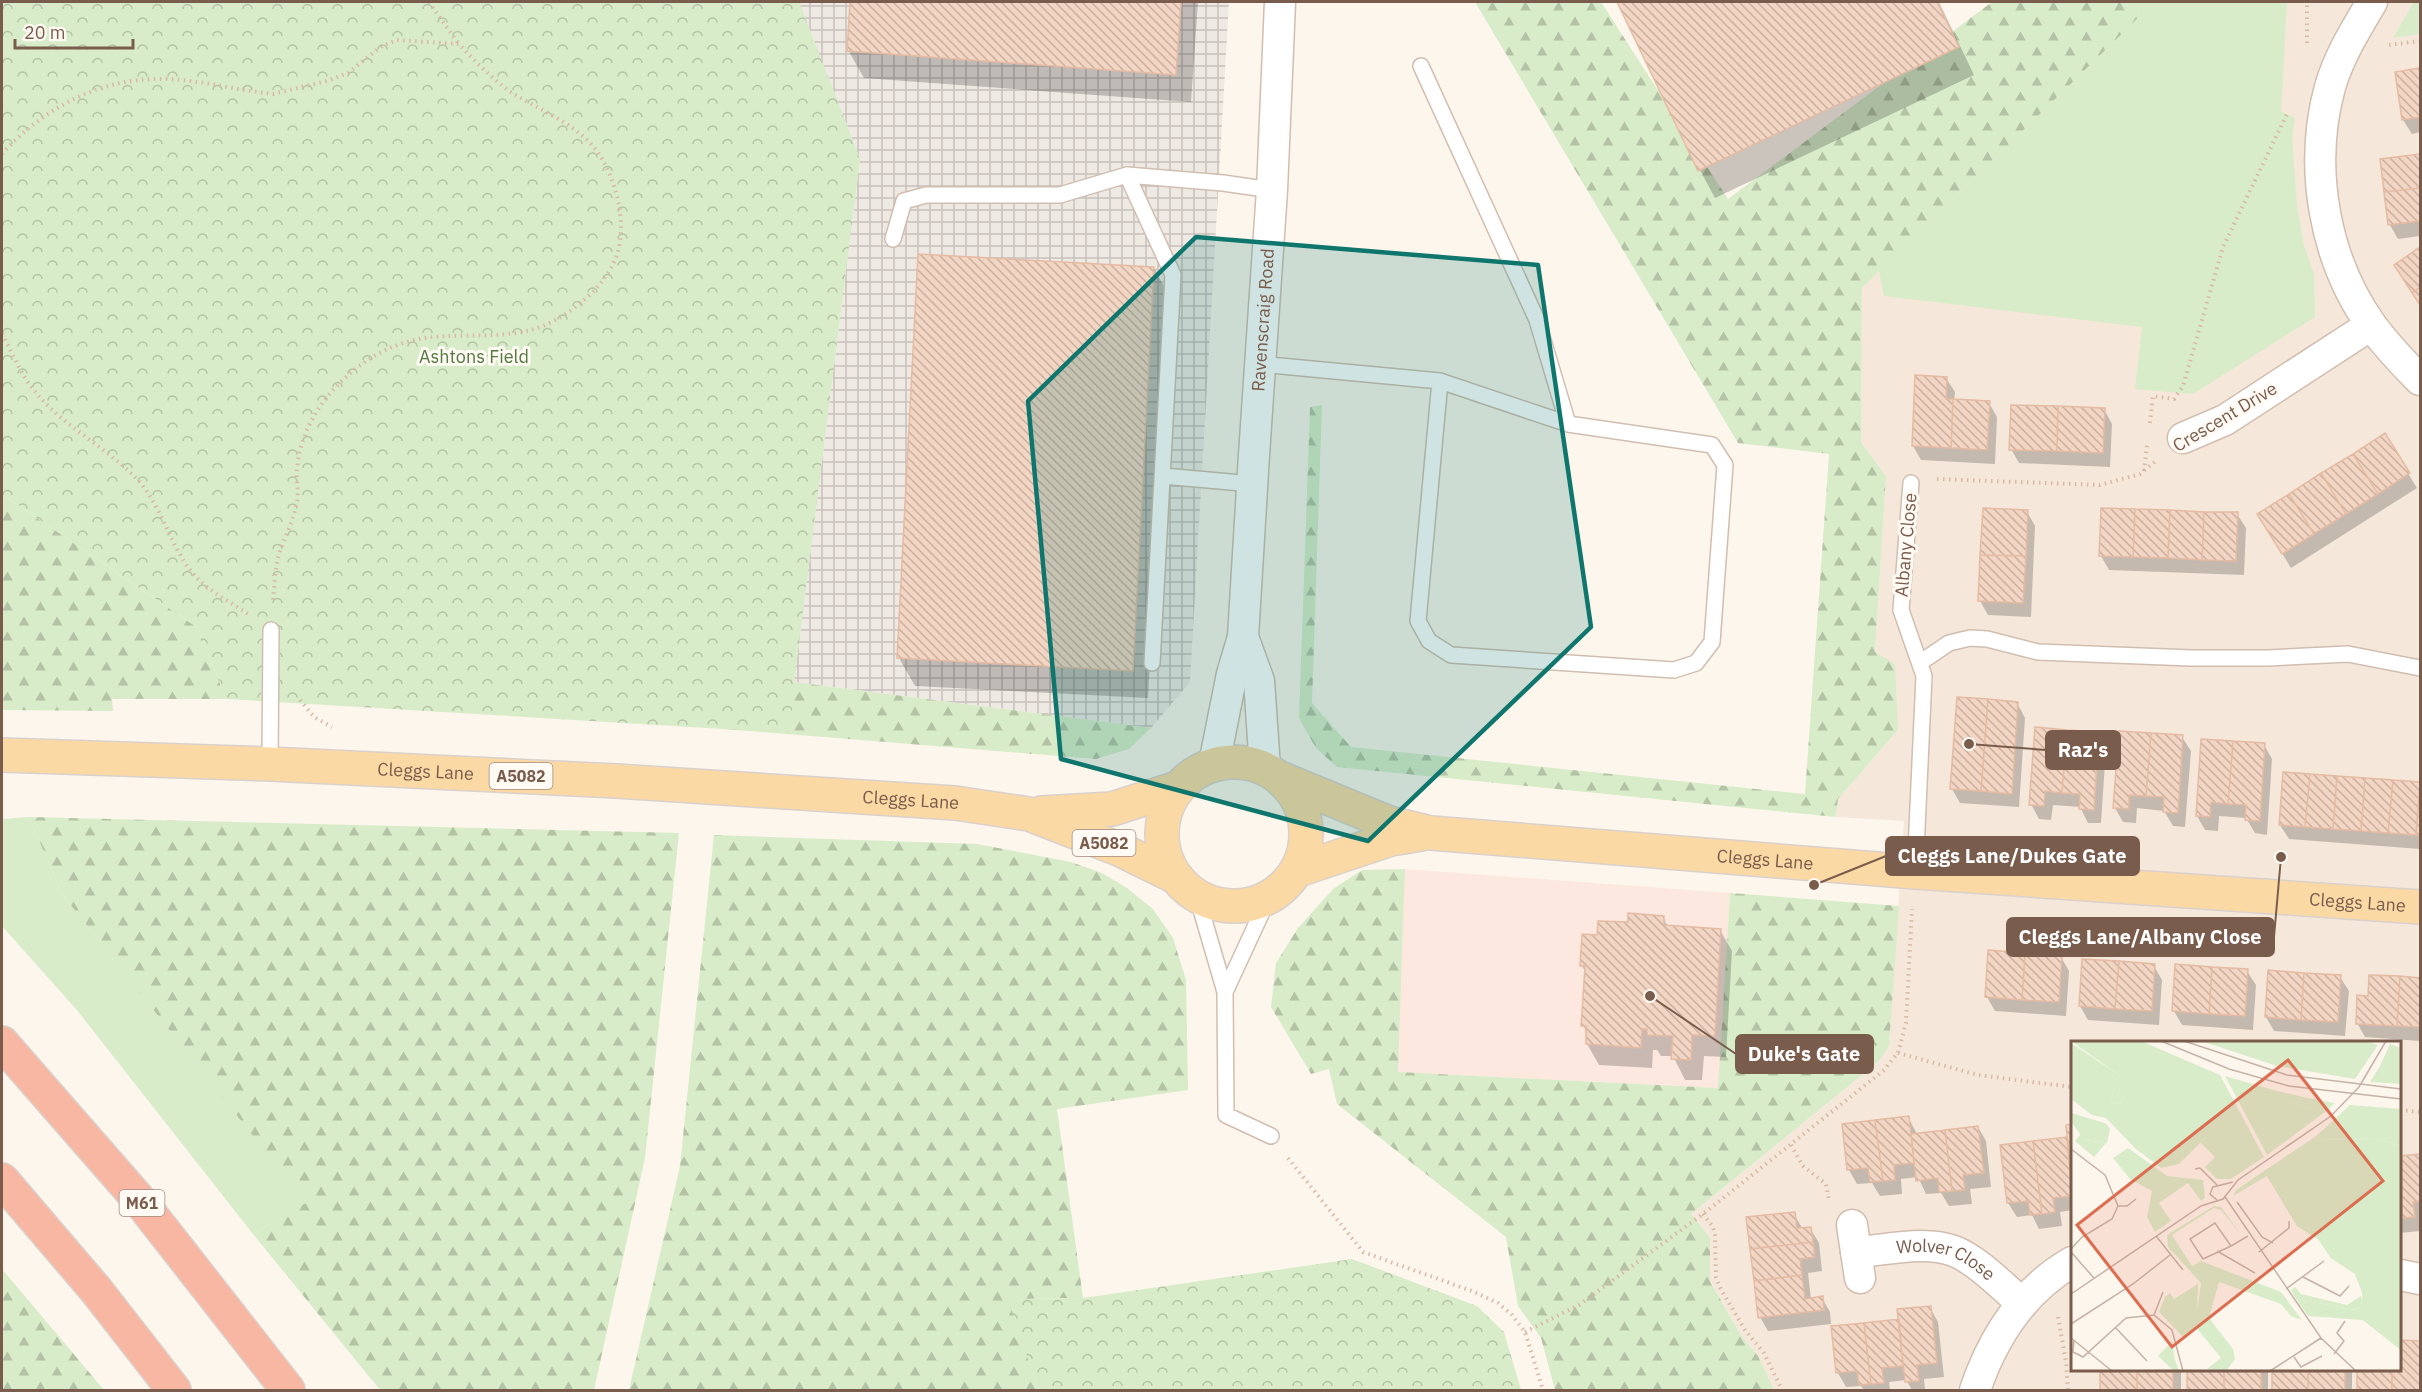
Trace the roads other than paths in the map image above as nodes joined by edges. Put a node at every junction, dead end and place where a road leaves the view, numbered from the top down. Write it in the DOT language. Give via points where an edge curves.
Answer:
graph roads {
  1 [pos="1280,2"];
  2 [pos="2372,2"];
  3 [pos="1421,66"];
  4 [pos="1127,175"];
  5 [pos="1272,190"];
  6 [pos="893,239"];
  7 [pos="2371,325"];
  8 [pos="1260,364"];
  9 [pos="2421,380"];
  10 [pos="1440,381"];
  11 [pos="1568,424"];
  12 [pos="2183,438"];
  13 [pos="1163,476"];
  14 [pos="1911,483"];
  15 [pos="1253,484"];
  16 [pos="271,630"];
  17 [pos="1244,637"];
  18 [pos="1921,662"];
  19 [pos="1152,663"];
  20 [pos="2421,668"];
  21 [pos="6,754"];
  22 [pos="270,764"];
  23 [pos="1214,764"];
  24 [pos="1274,774"];
  25 [pos="1178,788"];
  26 [pos="1029,814"];
  27 [pos="1431,832"];
  28 [pos="1298,870"];
  29 [pos="1915,872"];
  30 [pos="1187,887"];
  31 [pos="1268,899"];
  32 [pos="2421,907"];
  33 [pos="1225,992"];
  34 [pos="2,1043"];
  35 [pos="1271,1136"];
  36 [pos="2,1180"];
  37 [pos="1856,1252"];
  38 [pos="2062,1269"];
  39 [pos="2401,1275"];
  40 [pos="2421,1279"];
  41 [pos="2022,1302"];
  42 [pos="174,1390"];
  43 [pos="288,1390"];
  44 [pos="1975,1390"];
  1 -- 5 [label="street, Ravenscraig Road"];
  2 -- 7 [label="street" via="2346,47 2331,86 2320,162 2332,245"];
  3 -- 11 [label="lane" via="1537,320"];
  4 -- 5 [label="lane"];
  4 -- 6 [label="lane" via="1060,195 926,195 904,201"];
  4 -- 13 [label="lane" via="1173,274"];
  5 -- 8 [label="street, Ravenscraig Road"];
  7 -- 9 [label="street"];
  7 -- 12 [label="street, Crescent Drive" via="2225,420"];
  8 -- 10 [label="lane"];
  8 -- 15 [label="street, Ravenscraig Road"];
  10 -- 11 [label="lane"];
  10 -- 11 [label="lane" via="1418,621 1429,641 1451,655 1674,670 1696,663 1712,642 1725,465 1712,445"];
  13 -- 15 [label="lane"];
  13 -- 19 [label="lane"];
  14 -- 18 [label="lane, Albany Close" via="1901,610"];
  15 -- 17 [label="street, Ravenscraig Road"];
  16 -- 22 [label="lane"];
  17 -- 23 [label="street, Ravenscraig Road" via="1232,674"];
  17 -- 24 [label="street, Ravenscraig Road" via="1259,681"];
  18 -- 20 [label="lane" via="1949,643 1970,638 2038,652 2191,658 2348,654"];
  18 -- 29 [label="lane, Albany Close" via="1924,676"];
  21 -- 22 [label="main road, Cleggs Lane / A5082"];
  22 -- 26 [label="main road, Cleggs Lane / A5082" via="955,802"];
  23 -- 24 [label="main road, A5082" via="1236,761"];
  23 -- 25 [label="main road, A5082" via="1194,773"];
  24 -- 27 [label="main road, Cleggs Lane / A5082" via="1389,823"];
  24 -- 28 [label="main road, A5082" via="1298,798 1306,822 1306,847"];
  25 -- 26 [label="main road, Cleggs Lane / A5082" via="1112,809"];
  25 -- 30 [label="main road, A5082" via="1166,807 1161,829 1170,868"];
  26 -- 30 [label="main road, Cleggs Lane / A5082" via="1121,850"];
  27 -- 28 [label="main road, Cleggs Lane / A5082" via="1391,839"];
  27 -- 29 [label="main road, Cleggs Lane / A5082"];
  28 -- 31 [label="main road, A5082" via="1285,887"];
  29 -- 32 [label="main road, Cleggs Lane / A5082"];
  30 -- 31 [label="main road, A5082" via="1220,905 1244,906"];
  30 -- 33 [label="lane"];
  31 -- 33 [label="lane"];
  33 -- 35 [label="lane" via="1226,1115"];
  34 -- 43 [label="highway, M61" via="140,1201"];
  36 -- 42 [label="highway" via="96,1290"];
  37 -- 41 [label="street, Wolver Close" via="1934,1246 1956,1251"];
  38 -- 41 [label="street"];
  39 -- 40 [label="street"];
  41 -- 44 [label="street" via="2001,1329"];
}
